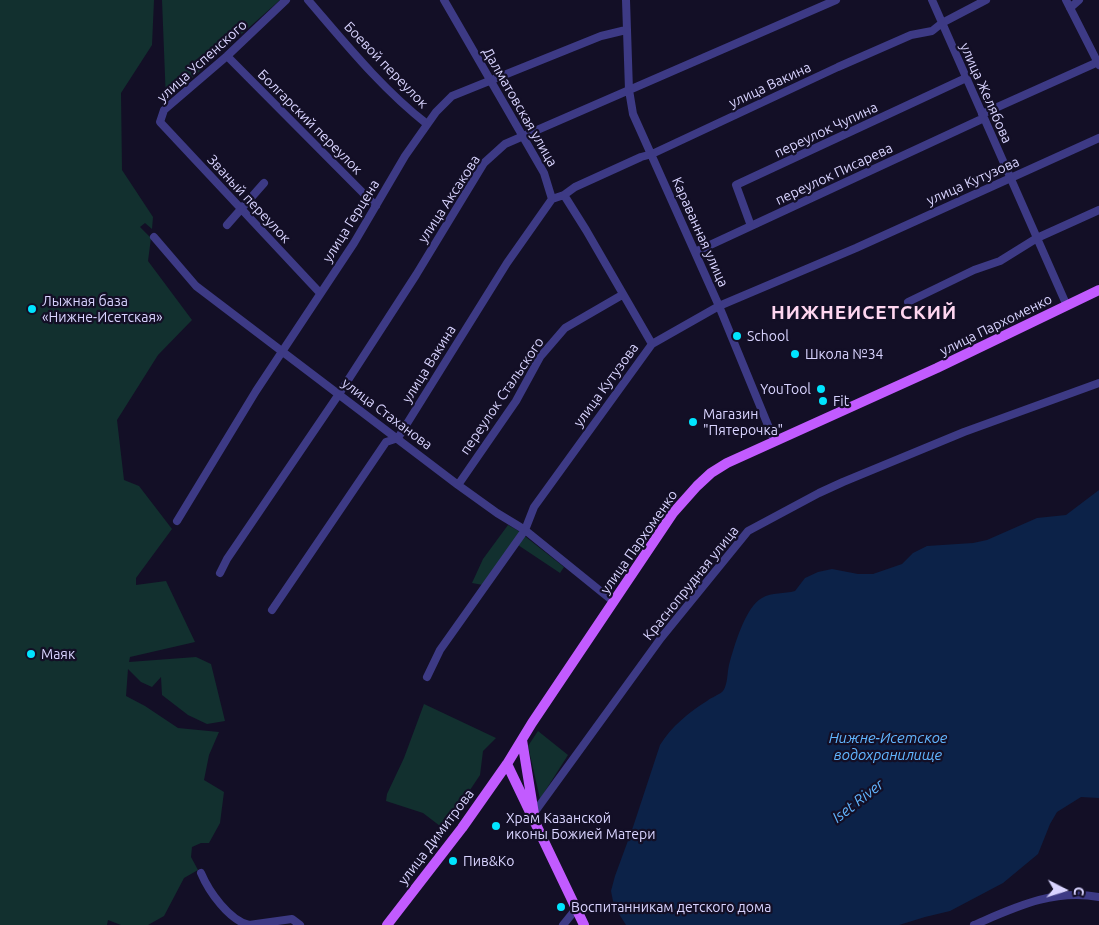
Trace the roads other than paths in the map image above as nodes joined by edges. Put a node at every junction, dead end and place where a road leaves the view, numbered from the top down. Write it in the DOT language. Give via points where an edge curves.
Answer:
graph roads {
  1 [pos="286,0"];
  2 [pos="308,0"];
  3 [pos="444,0"];
  4 [pos="626,0"];
  5 [pos="836,0"];
  6 [pos="932,0"];
  7 [pos="986,0"];
  8 [pos="1066,0"];
  9 [pos="1079,0"];
  10 [pos="1070,8"];
  11 [pos="942,23"];
  12 [pos="626,30"];
  13 [pos="228,56"];
  14 [pos="1098,64"];
  15 [pos="966,78"];
  16 [pos="491,81"];
  17 [pos="629,90"];
  18 [pos="983,116"];
  19 [pos="160,122"];
  20 [pos="427,124"];
  21 [pos="524,137"];
  22 [pos="1099,138"];
  23 [pos="652,154"];
  24 [pos="1010,178"];
  25 [pos="264,183"];
  26 [pos="564,195"];
  27 [pos="552,199"];
  28 [pos="376,206"];
  29 [pos="240,208"];
  30 [pos="1099,210"];
  31 [pos="227,225"];
  32 [pos="751,226"];
  33 [pos="154,237"];
  34 [pos="1037,238"];
  35 [pos="695,252"];
  36 [pos="1099,290"];
  37 [pos="320,293"];
  38 [pos="622,295"];
  39 [pos="908,302"];
  40 [pos="719,306"];
  41 [pos="1068,306"];
  42 [pos="652,344"];
  43 [pos="282,350"];
  44 [pos="1099,383"];
  45 [pos="339,394"];
  46 [pos="398,438"];
  47 [pos="774,440"];
  48 [pos="458,485"];
  49 [pos="177,521"];
  50 [pos="525,530"];
  51 [pos="220,573"];
  52 [pos="614,602"];
  53 [pos="272,610"];
  54 [pos="427,677"];
  55 [pos="522,740"];
  56 [pos="506,764"];
  57 [pos="534,813"];
  58 [pos="536,824"];
  59 [pos="201,873"];
  60 [pos="1099,897"];
  61 [pos="576,908"];
  62 [pos="272,923"];
  63 [pos="249,925"];
  64 [pos="300,925"];
  65 [pos="387,925"];
  66 [pos="563,925"];
  67 [pos="584,925"];
  68 [pos="974,925"];
  1 -- 13 [label="street, улица Успенского"];
  2 -- 20 [label="street, Боевой переулок" via="368,68"];
  3 -- 16 [label="street, Далматовская улица"];
  4 -- 12 [label="street, Караванная улица"];
  5 -- 17 [label="street, улица Аксакова"];
  6 -- 11 [label="street, улица Желябова"];
  7 -- 11 [label="street, улица Вакина"];
  8 -- 10 [label="street"];
  9 -- 10 [label="street"];
  10 -- 14 [label="street"];
  11 -- 15 [label="street, улица Желябова"];
  11 -- 23 [label="street, улица Вакина" via="932,31 911,35 838,67"];
  12 -- 16 [label="street, улица Герцена" via="601,36"];
  12 -- 17 [label="street, Караванная улица"];
  13 -- 19 [label="street, улица Успенского" via="164,110"];
  13 -- 28 [label="street, Болгарский переулок"];
  14 -- 18 [label="street, переулок Писарева"];
  15 -- 18 [label="street, улица Желябова"];
  15 -- 32 [label="street, переулок Чупина" via="736,185"];
  16 -- 20 [label="street, улица Герцена" via="452,96"];
  16 -- 21 [label="street, Далматовская улица"];
  17 -- 21 [label="street, улица Аксакова"];
  17 -- 23 [label="street, Караванная улица" via="633,114"];
  18 -- 24 [label="street, улица Желябова"];
  18 -- 32 [label="street, переулок Писарева"];
  19 -- 29 [label="street, Званый переулок"];
  20 -- 28 [label="street, улица Герцена" via="404,156"];
  21 -- 27 [label="street, Далматовская улица" via="544,173"];
  21 -- 45 [label="street, улица Аксакова" via="505,144 484,163"];
  22 -- 24 [label="street, улица Кутузова"];
  23 -- 26 [label="street, улица Вакина" via="575,187"];
  23 -- 35 [label="street, Караванная улица"];
  24 -- 34 [label="street, улица Желябова"];
  24 -- 40 [label="street, улица Кутузова"];
  25 -- 29 [label="street"];
  26 -- 27 [label="street"];
  26 -- 38 [label="street"];
  27 -- 46 [label="street, улица Вакина"];
  28 -- 37 [label="street, улица Герцена"];
  29 -- 31 [label="street"];
  29 -- 37 [label="street, Званый переулок"];
  30 -- 34 [label="street"];
  32 -- 35 [label="street, переулок Писарева"];
  33 -- 43 [label="street, улица Стаханова" via="196,286"];
  34 -- 39 [label="street" via="1000,261"];
  34 -- 41 [label="street, улица Желябова"];
  35 -- 40 [label="street, Караванная улица"];
  36 -- 41 [label="main road, улица Пархоменко"];
  37 -- 43 [label="street, улица Герцена"];
  38 -- 42 [label="street"];
  38 -- 48 [label="street, переулок Стальского" via="565,328 540,358 516,401"];
  40 -- 42 [label="street, улица Кутузова"];
  40 -- 47 [label="street, Караванная улица"];
  41 -- 47 [label="main road, улица Пархоменко"];
  42 -- 50 [label="street, улица Кутузова" via="534,506"];
  43 -- 45 [label="street, улица Стаханова"];
  43 -- 49 [label="street, улица Герцена"];
  44 -- 57 [label="street, Краснопрудная улица" via="964,432 843,482 748,531 660,638"];
  45 -- 46 [label="street, улица Стаханова"];
  45 -- 51 [label="street, улица Аксакова"];
  46 -- 48 [label="street, улица Стаханова"];
  46 -- 53 [label="street, улица Вакина" via="386,442"];
  47 -- 52 [label="main road, улица Пархоменко" via="727,463 696,486 673,512"];
  48 -- 50 [label="street, улица Стаханова"];
  50 -- 52 [label="street, улица Стаханова"];
  50 -- 54 [label="street, улица Кутузова" via="440,650"];
  52 -- 55 [label="main road, улица Пархоменко"];
  55 -- 56 [label="main road, улица Пархоменко"];
  55 -- 57 [label="main road"];
  56 -- 58 [label="main road"];
  56 -- 65 [label="main road, улица Димитрова" via="462,828"];
  57 -- 58 [label="main road"];
  58 -- 61 [label="main road"];
  59 -- 63 [label="street" via="208,890 239,922"];
  60 -- 68 [label="street" via="1065,894 1013,909"];
  61 -- 66 [label="street"];
  61 -- 67 [label="main road"];
  62 -- 63 [label="street"];
  62 -- 64 [label="street" via="292,919"];
}
